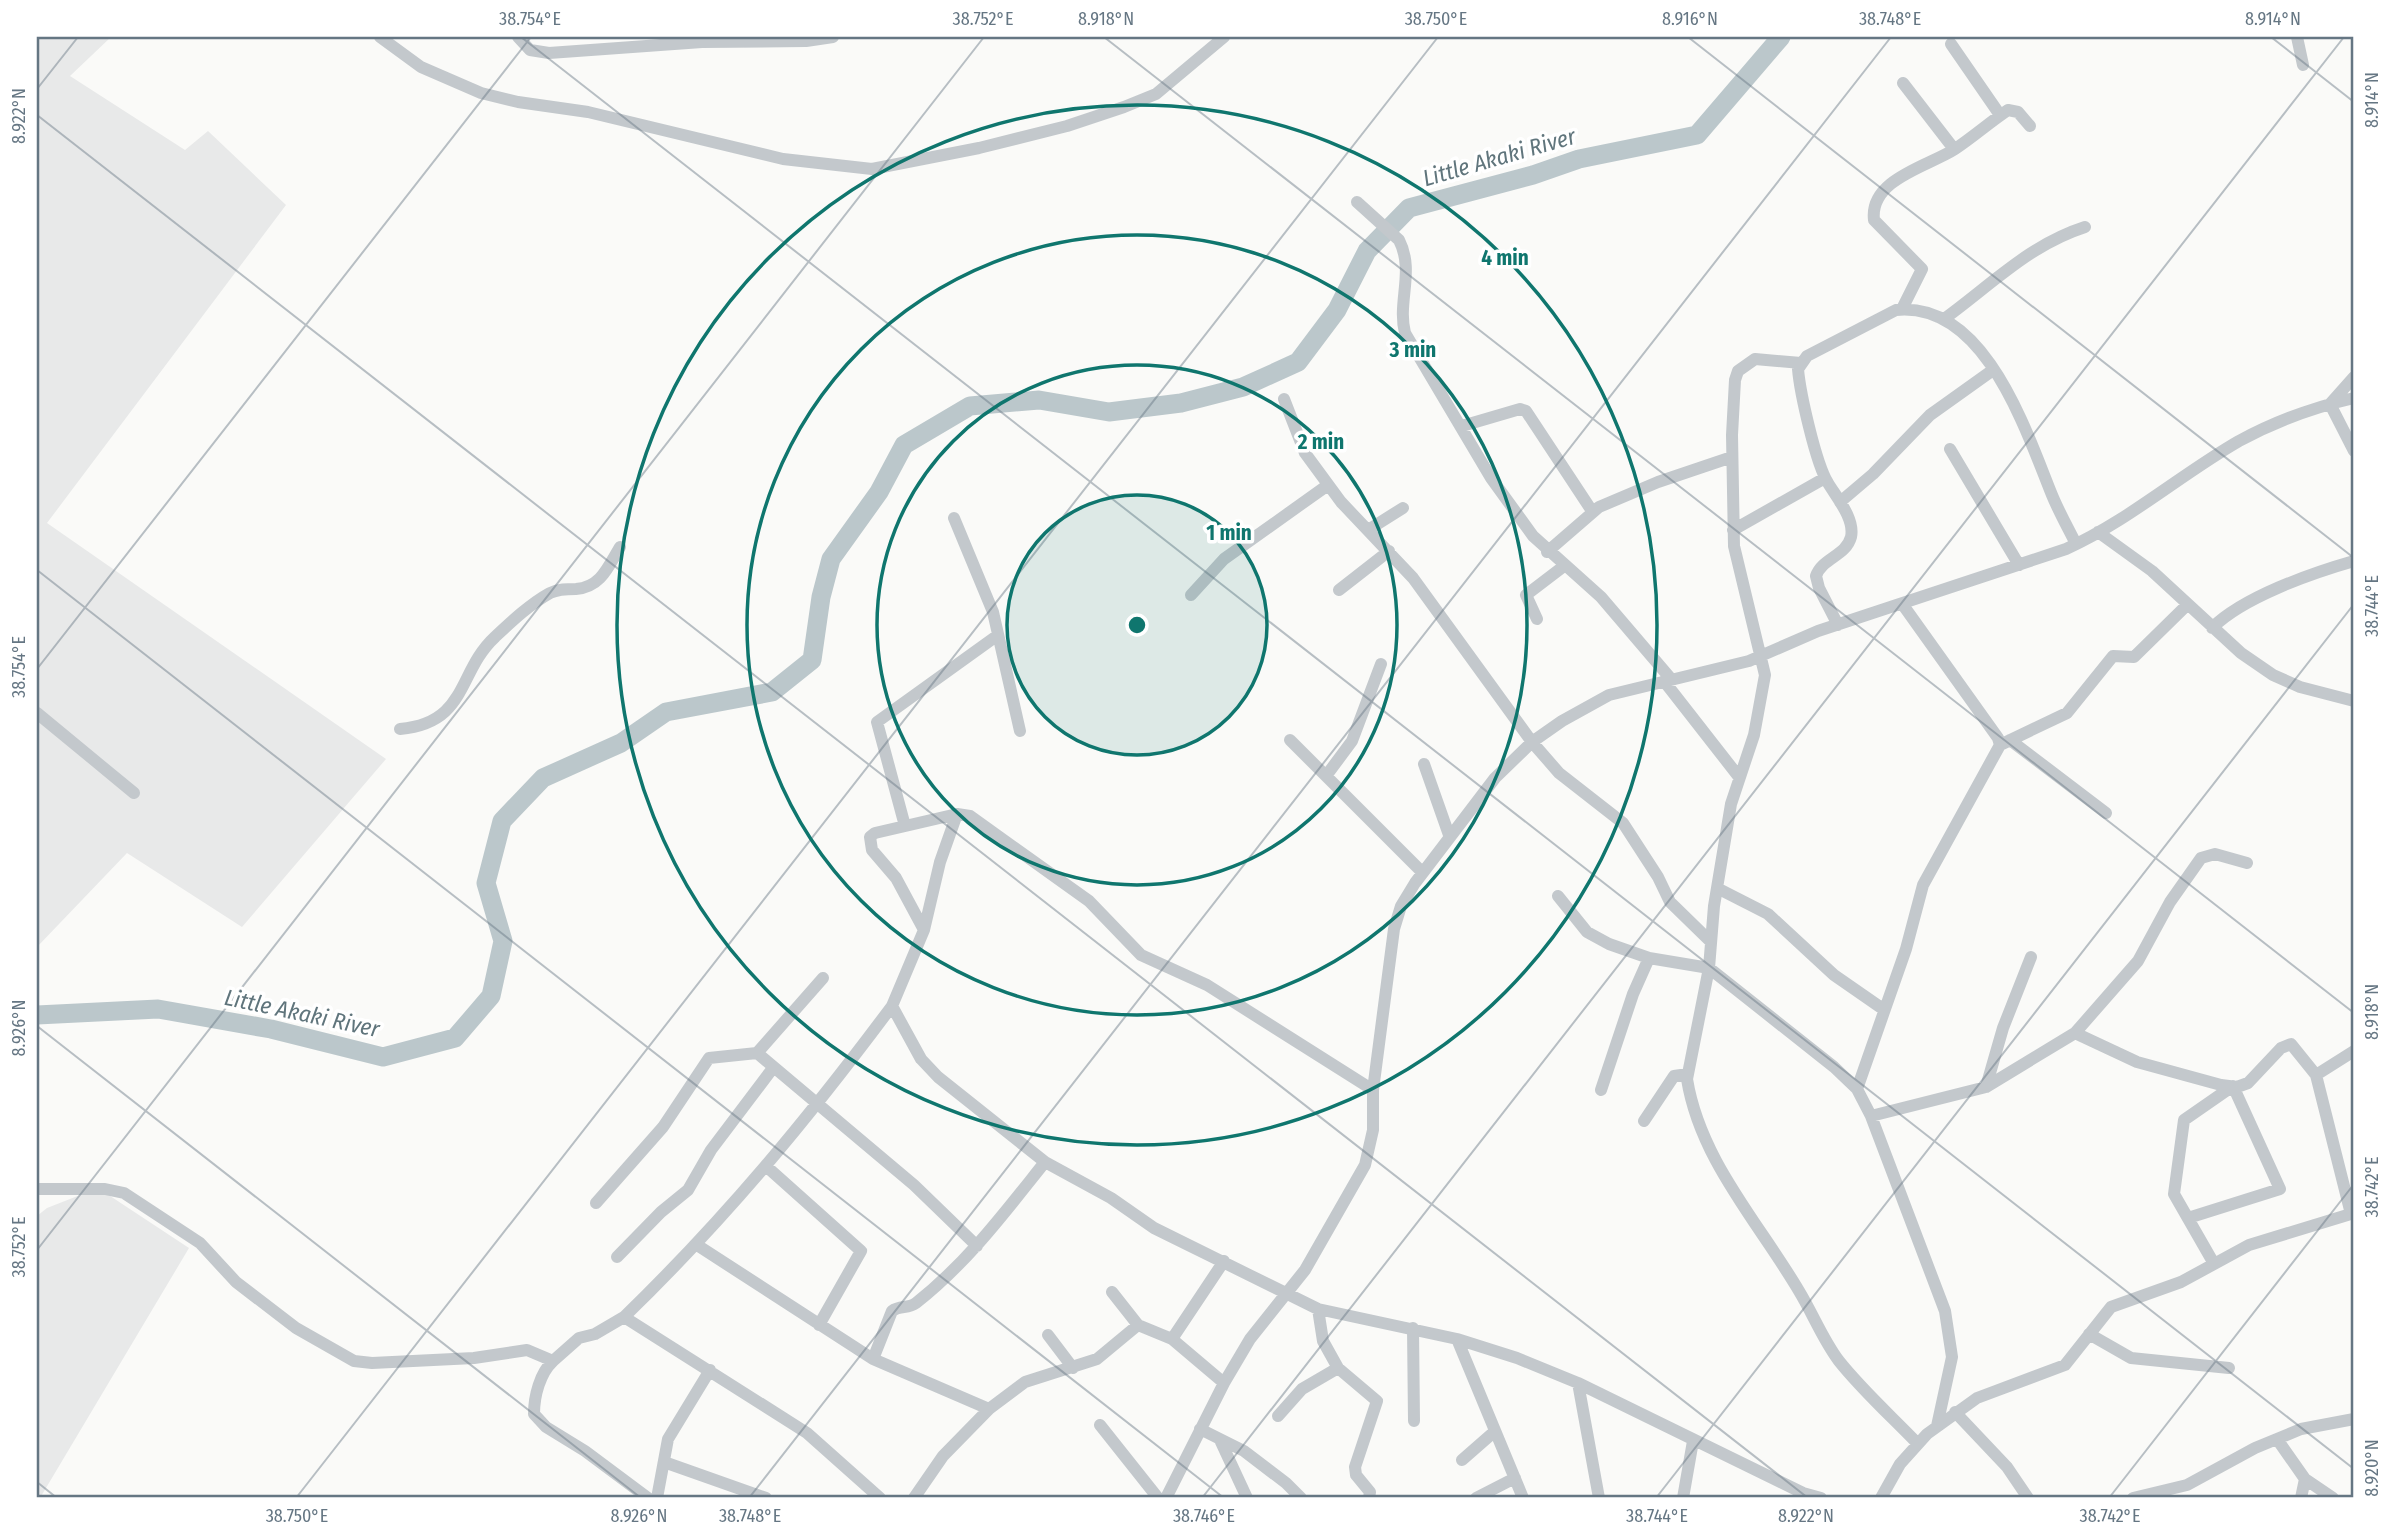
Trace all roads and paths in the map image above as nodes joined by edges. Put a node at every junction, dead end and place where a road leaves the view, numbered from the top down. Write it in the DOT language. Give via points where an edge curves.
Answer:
graph roads {
  1 [pos="380,37"];
  2 [pos="518,37"];
  3 [pos="829,37"];
  4 [pos="1224,37"];
  5 [pos="2297,37"];
  6 [pos="1951,44"];
  7 [pos="2303,65"];
  8 [pos="1903,83"];
  9 [pos="2000,115"];
  10 [pos="2030,126"];
  11 [pos="1954,149"];
  12 [pos="1360,204"];
  13 [pos="2085,227"];
  14 [pos="1902,309"];
  15 [pos="1944,319"];
  16 [pos="1801,363"];
  17 [pos="1993,370"];
  18 [pos="2354,377"];
  19 [pos="2354,398"];
  20 [pos="1284,399"];
  21 [pos="2330,404"];
  22 [pos="1462,426"];
  23 [pos="1950,449"];
  24 [pos="2354,452"];
  25 [pos="1732,457"];
  26 [pos="1825,478"];
  27 [pos="1328,485"];
  28 [pos="1840,502"];
  29 [pos="1403,508"];
  30 [pos="1592,511"];
  31 [pos="954,518"];
  32 [pos="1368,530"];
  33 [pos="1733,530"];
  34 [pos="2098,532"];
  35 [pos="2076,544"];
  36 [pos="620,547"];
  37 [pos="1390,551"];
  38 [pos="1547,552"];
  39 [pos="2354,561"];
  40 [pos="2019,565"];
  41 [pos="1564,566"];
  42 [pos="1339,590"];
  43 [pos="1191,595"];
  44 [pos="1903,605"];
  45 [pos="2188,605"];
  46 [pos="1537,619"];
  47 [pos="1838,625"];
  48 [pos="2212,628"];
  49 [pos="998,635"];
  50 [pos="1759,658"];
  51 [pos="1381,664"];
  52 [pos="1667,680"];
  53 [pos="2354,701"];
  54 [pos="37,713"];
  55 [pos="400,729"];
  56 [pos="1020,731"];
  57 [pos="1290,740"];
  58 [pos="1531,742"];
  59 [pos="2005,743"];
  60 [pos="1424,764"];
  61 [pos="1326,776"];
  62 [pos="1739,777"];
  63 [pos="134,793"];
  64 [pos="2106,813"];
  65 [pos="957,814"];
  66 [pos="905,826"];
  67 [pos="1449,835"];
  68 [pos="2247,863"];
  69 [pos="1422,872"];
  70 [pos="1717,888"];
  71 [pos="1558,896"];
  72 [pos="924,930"];
  73 [pos="1711,942"];
  74 [pos="2031,957"];
  75 [pos="1649,958"];
  76 [pos="1709,968"];
  77 [pos="823,978"];
  78 [pos="892,1006"];
  79 [pos="1883,1009"];
  80 [pos="2075,1033"];
  81 [pos="2354,1051"];
  82 [pos="757,1053"];
  83 [pos="773,1068"];
  84 [pos="1688,1074"];
  85 [pos="2316,1075"];
  86 [pos="2233,1086"];
  87 [pos="1986,1087"];
  88 [pos="1857,1089"];
  89 [pos="1373,1090"];
  90 [pos="1601,1090"];
  91 [pos="818,1104"];
  92 [pos="1871,1116"];
  93 [pos="1644,1121"];
  94 [pos="1045,1162"];
  95 [pos="767,1167"];
  96 [pos="37,1189"];
  97 [pos="596,1203"];
  98 [pos="2353,1214"];
  99 [pos="2188,1218"];
  100 [pos="697,1245"];
  101 [pos="977,1246"];
  102 [pos="617,1257"];
  103 [pos="1223,1261"];
  104 [pos="2213,1262"];
  105 [pos="1112,1292"];
  106 [pos="1287,1292"];
  107 [pos="1318,1309"];
  108 [pos="624,1317"];
  109 [pos="819,1325"];
  110 [pos="1138,1325"];
  111 [pos="1412,1328"];
  112 [pos="2089,1334"];
  113 [pos="1048,1335"];
  114 [pos="1172,1339"];
  115 [pos="1457,1339"];
  116 [pos="553,1360"];
  117 [pos="873,1360"];
  118 [pos="1073,1368"];
  119 [pos="1338,1368"];
  120 [pos="2229,1368"];
  121 [pos="710,1370"];
  122 [pos="1224,1383"];
  123 [pos="1578,1383"];
  124 [pos="989,1409"];
  125 [pos="1955,1412"];
  126 [pos="1278,1416"];
  127 [pos="2354,1419"];
  128 [pos="1414,1421"];
  129 [pos="1100,1425"];
  130 [pos="1937,1426"];
  131 [pos="1200,1429"];
  132 [pos="1494,1432"];
  133 [pos="2277,1439"];
  134 [pos="1693,1441"];
  135 [pos="1221,1442"];
  136 [pos="1917,1443"];
  137 [pos="1462,1460"];
  138 [pos="664,1462"];
  139 [pos="1515,1478"];
  140 [pos="2305,1479"];
  141 [pos="2153,1496"];
  142 [pos="648,1498"];
  143 [pos="657,1498"];
  144 [pos="766,1498"];
  145 [pos="880,1498"];
  146 [pos="914,1498"];
  147 [pos="1158,1498"];
  148 [pos="1166,1498"];
  149 [pos="1247,1498"];
  150 [pos="1301,1498"];
  151 [pos="1369,1498"];
  152 [pos="1476,1498"];
  153 [pos="1523,1498"];
  154 [pos="1599,1498"];
  155 [pos="1683,1498"];
  156 [pos="1821,1498"];
  157 [pos="1881,1498"];
  158 [pos="2028,1498"];
  159 [pos="2133,1498"];
  160 [pos="2301,1498"];
  161 [pos="2333,1498"];
  1 -- 4 [label="street" via="421,67 481,93 588,112 783,159 872,169 1067,126 1134,103 1156,94"];
  2 -- 3 [label="street" via="530,50 549,53"];
  5 -- 7 [label="street"];
  6 -- 9 [label="street"];
  8 -- 11 [label="street"];
  9 -- 10 [label="street" via="2013,109"];
  9 -- 11 [label="street"];
  11 -- 14 [label="street" via="1888,186 1874,215 1878,225 1922,269"];
  12 -- 22 [label="street" via="1399,240 1408,268 1405,333"];
  13 -- 15 [label="street" via="2021,257"];
  14 -- 15 [label="street"];
  14 -- 16 [label="street"];
  15 -- 17 [label="street" via="1972,340"];
  16 -- 25 [label="street" via="1755,359 1738,371"];
  16 -- 26 [label="street" via="1799,378"];
  17 -- 28 [label="street" via="1930,415"];
  17 -- 35 [label="street" via="2036,449"];
  18 -- 21 [label="street"];
  19 -- 21 [label="street"];
  20 -- 27 [label="street" via="1305,453"];
  21 -- 24 [label="street"];
  21 -- 34 [label="street" via="2239,442"];
  22 -- 30 [label="street" via="1526,411"];
  22 -- 38 [label="street" via="1491,478"];
  23 -- 40 [label="street"];
  25 -- 30 [label="street"];
  25 -- 33 [label="street"];
  26 -- 28 [label="street"];
  26 -- 33 [label="street"];
  27 -- 32 [label="street"];
  27 -- 43 [label="street" via="1224,559"];
  28 -- 47 [label="street" via="1852,532 1850,540 1816,576"];
  29 -- 32 [label="street"];
  30 -- 38 [label="street"];
  31 -- 49 [label="street"];
  32 -- 37 [label="street"];
  33 -- 50 [label="street"];
  34 -- 35 [label="street"];
  34 -- 45 [label="street" via="2152,570"];
  35 -- 40 [label="street"];
  36 -- 55 [label="street" via="592,586 550,593 495,636 456,701 433,722"];
  37 -- 42 [label="street"];
  37 -- 58 [label="street"];
  38 -- 41 [label="street"];
  39 -- 48 [label="street" via="2256,599"];
  40 -- 44 [label="street"];
  41 -- 46 [label="street" via="1526,594"];
  41 -- 52 [label="street" via="1601,597"];
  44 -- 47 [label="street"];
  44 -- 59 [label="street"];
  45 -- 48 [label="street"];
  45 -- 59 [label="street" via="2134,657 2113,656 2067,713"];
  47 -- 50 [label="street"];
  48 -- 53 [label="street" via="2283,681"];
  49 -- 56 [label="street"];
  49 -- 66 [label="street" via="877,722"];
  50 -- 52 [label="street"];
  50 -- 62 [label="street" via="1765,675 1763,687 1754,735"];
  51 -- 61 [label="street" via="1352,741"];
  52 -- 58 [label="street" via="1609,695"];
  52 -- 62 [label="street"];
  54 -- 63 [label="street"];
  57 -- 61 [label="street"];
  58 -- 67 [label="street"];
  58 -- 73 [label="street" via="1559,773 1623,823 1670,902"];
  59 -- 64 [label="street"];
  59 -- 79 [label="street" via="1923,885"];
  60 -- 67 [label="street"];
  61 -- 69 [label="street"];
  62 -- 70 [label="street"];
  65 -- 66 [label="street"];
  65 -- 72 [label="street"];
  65 -- 89 [label="street" via="981,821 1089,901 1141,954 1207,985"];
  66 -- 72 [label="street" via="875,832 869,843"];
  67 -- 69 [label="street"];
  68 -- 80 [label="street" via="2215,854 2201,858 2138,961"];
  69 -- 89 [label="street" via="1401,906 1394,929"];
  70 -- 73 [label="street"];
  70 -- 79 [label="street" via="1768,914 1834,975"];
  71 -- 75 [label="street" via="1587,932"];
  72 -- 78 [label="street"];
  73 -- 76 [label="street"];
  74 -- 87 [label="street"];
  75 -- 76 [label="street"];
  75 -- 90 [label="street"];
  76 -- 84 [label="street"];
  76 -- 88 [label="street"];
  77 -- 82 [label="street"];
  78 -- 91 [label="street"];
  78 -- 94 [label="street" via="921,1059"];
  79 -- 88 [label="street"];
  80 -- 86 [label="street" via="2137,1062"];
  80 -- 87 [label="street"];
  81 -- 85 [label="street"];
  82 -- 83 [label="street"];
  82 -- 97 [label="street" via="709,1058 663,1128"];
  83 -- 91 [label="street"];
  83 -- 102 [label="street" via="711,1150 688,1190"];
  84 -- 93 [label="street" via="1674,1076"];
  84 -- 136 [label="street" via="1690,1096 1706,1138 1745,1211 1841,1363"];
  85 -- 86 [label="street" via="2295,1048 2286,1044 2248,1083"];
  85 -- 98 [label="street"];
  86 -- 99 [label="street" via="2184,1120 2174,1194"];
  86 -- 99 [label="street" via="2280,1189"];
  87 -- 92 [label="street"];
  88 -- 92 [label="street"];
  89 -- 106 [label="street" via="1373,1130 1365,1165 1328,1233"];
  91 -- 95 [label="street"];
  91 -- 101 [label="street" via="914,1185"];
  92 -- 130 [label="street" via="1928,1259 1950,1329 1952,1357"];
  94 -- 101 [label="street"];
  94 -- 103 [label="street" via="1154,1228"];
  95 -- 100 [label="street"];
  95 -- 109 [label="street" via="861,1251"];
  96 -- 116 [label="street" via="124,1193 200,1243 236,1282 296,1328 354,1361 474,1358 527,1350"];
  98 -- 104 [label="street" via="2249,1245"];
  99 -- 104 [label="street"];
  100 -- 108 [label="street"];
  100 -- 109 [label="street"];
  101 -- 117 [label="street" via="913,1305 892,1311"];
  103 -- 106 [label="street"];
  103 -- 114 [label="street"];
  104 -- 112 [label="street" via="2181,1282 2111,1307"];
  105 -- 110 [label="street"];
  106 -- 107 [label="street"];
  106 -- 122 [label="street"];
  107 -- 111 [label="street"];
  107 -- 119 [label="street" via="1323,1341"];
  108 -- 116 [label="street" via="579,1338"];
  108 -- 121 [label="street"];
  109 -- 117 [label="street"];
  110 -- 114 [label="street"];
  110 -- 118 [label="street" via="1097,1359"];
  111 -- 115 [label="street"];
  111 -- 128 [label="street"];
  112 -- 120 [label="street" via="2132,1358"];
  112 -- 125 [label="street" via="2059,1368 2013,1383"];
  113 -- 118 [label="street"];
  114 -- 122 [label="street"];
  115 -- 123 [label="street"];
  115 -- 132 [label="street"];
  116 -- 142 [label="street" via="540,1382 534,1414"];
  117 -- 124 [label="street"];
  118 -- 124 [label="street" via="1025,1382"];
  119 -- 126 [label="street" via="1302,1390"];
  119 -- 151 [label="street" via="1377,1401 1354,1467 1370,1492"];
  121 -- 138 [label="street" via="673,1428"];
  121 -- 145 [label="street" via="807,1433"];
  122 -- 131 [label="street"];
  123 -- 134 [label="street"];
  123 -- 154 [label="street"];
  124 -- 146 [label="street" via="943,1456"];
  125 -- 130 [label="street"];
  125 -- 158 [label="street" via="2007,1467"];
  127 -- 133 [label="street" via="2301,1429"];
  129 -- 147 [label="street"];
  130 -- 136 [label="street"];
  131 -- 135 [label="street"];
  131 -- 148 [label="street"];
  132 -- 137 [label="street"];
  132 -- 139 [label="street"];
  133 -- 140 [label="street"];
  133 -- 141 [label="street" via="2187,1485"];
  134 -- 155 [label="street"];
  134 -- 156 [label="street"];
  135 -- 149 [label="street"];
  135 -- 150 [label="street" via="1244,1451"];
  136 -- 157 [label="street"];
  138 -- 143 [label="street"];
  138 -- 144 [label="street"];
  139 -- 152 [label="street"];
  139 -- 153 [label="street"];
  140 -- 160 [label="street"];
  140 -- 161 [label="street"];
  141 -- 159 [label="street"];
}
